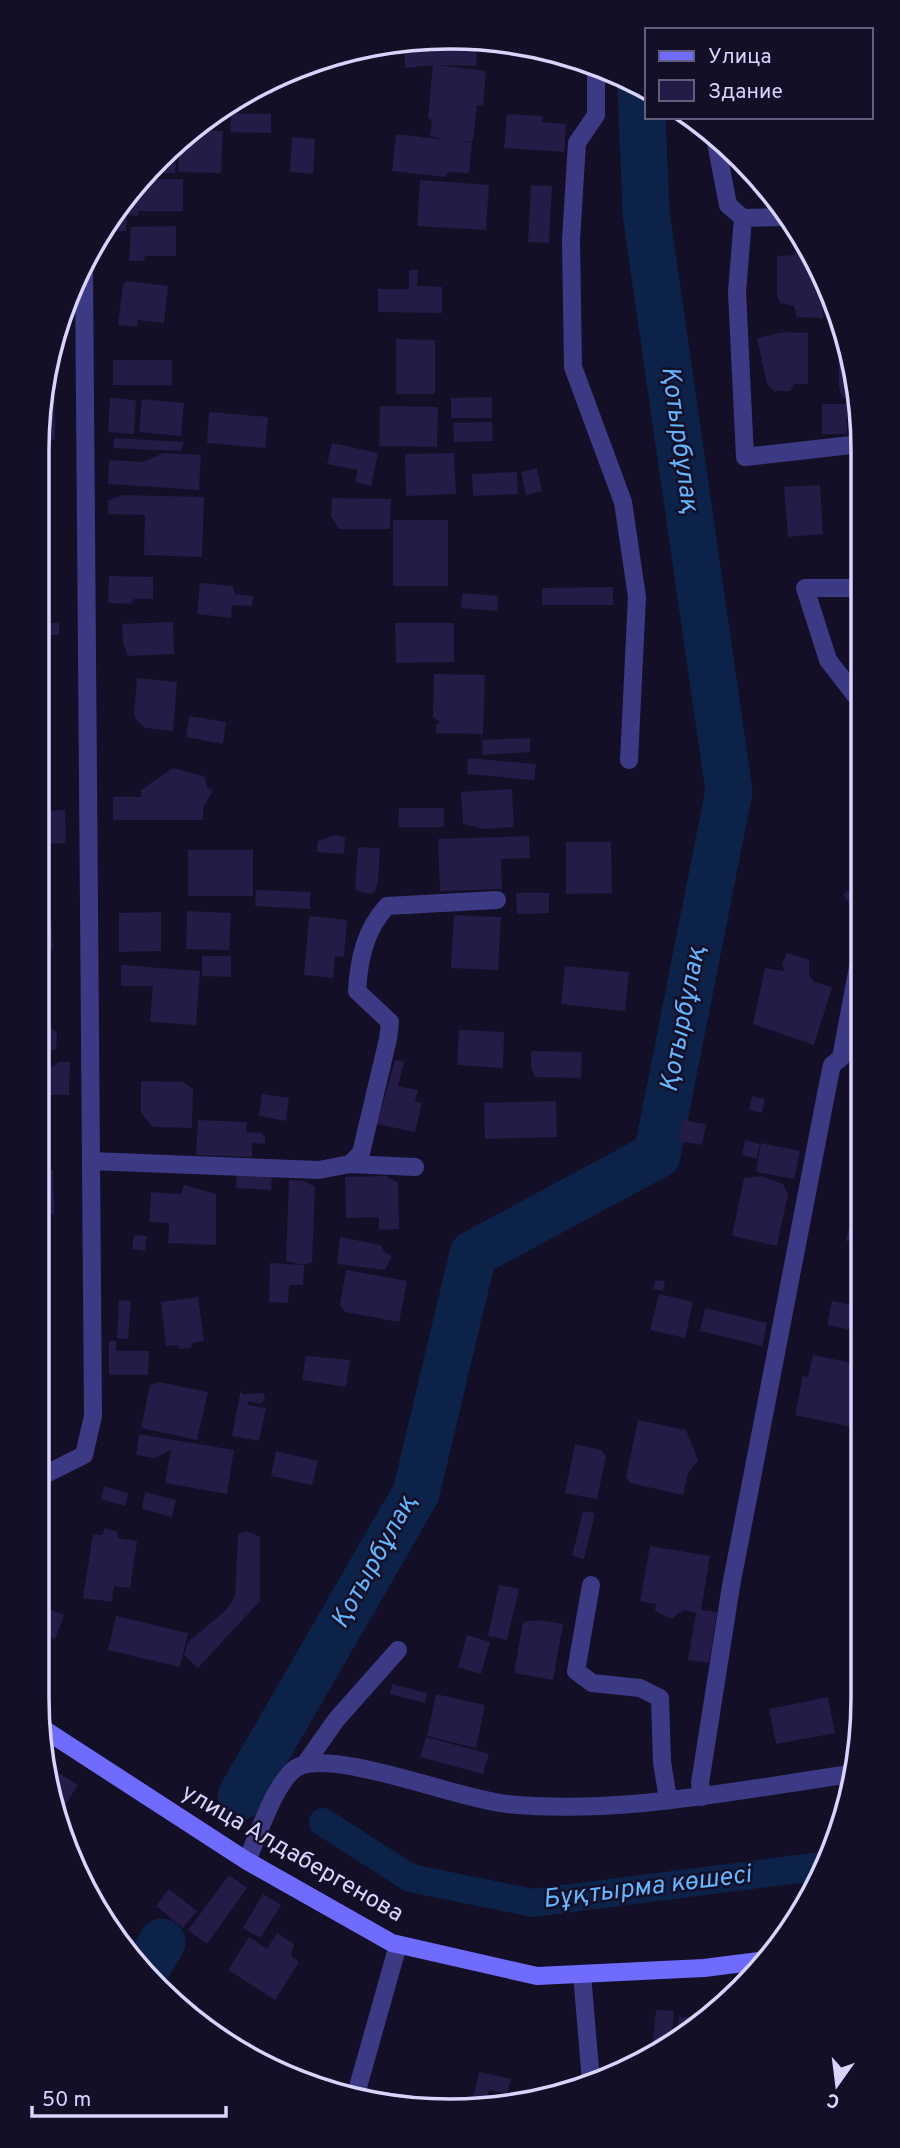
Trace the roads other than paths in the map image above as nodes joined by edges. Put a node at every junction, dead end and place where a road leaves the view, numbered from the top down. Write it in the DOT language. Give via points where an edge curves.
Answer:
graph roads {
  1 [pos="596,77"];
  2 [pos="718,152"];
  3 [pos="776,217"];
  4 [pos="743,218"];
  5 [pos="84,287"];
  6 [pos="851,445"];
  7 [pos="851,588"];
  8 [pos="851,690"];
  9 [pos="629,760"];
  10 [pos="497,900"];
  11 [pos="851,1004"];
  12 [pos="91,1161"];
  13 [pos="349,1164"];
  14 [pos="415,1167"];
  15 [pos="49,1473"];
  16 [pos="591,1585"];
  17 [pos="398,1650"];
  18 [pos="51,1734"];
  19 [pos="305,1764"];
  20 [pos="843,1775"];
  21 [pos="702,1797"];
  22 [pos="668,1799"];
  23 [pos="247,1861"];
  24 [pos="398,1945"];
  25 [pos="751,1962"];
  26 [pos="582,1974"];
  27 [pos="590,2073"];
  28 [pos="358,2088"];
  1 -- 9 [label="street" via="596,115 577,143 571,240 573,367 622,502 637,597"];
  2 -- 4 [label="street" via="728,205"];
  3 -- 4 [label="street"];
  4 -- 6 [label="street" via="737,292 745,457"];
  5 -- 12 [label="street"];
  7 -- 8 [label="street" via="805,588 828,660"];
  10 -- 13 [label="street" via="387,906 373,922 359,965 358,991 390,1022 361,1153"];
  11 -- 21 [label="street" via="841,1058 832,1065 828,1084 731,1586 700,1783"];
  12 -- 13 [label="street" via="319,1170"];
  12 -- 15 [label="street" via="93,1416 85,1455"];
  13 -- 14 [label="street"];
  16 -- 22 [label="street" via="576,1671 592,1683 640,1688 660,1698"];
  17 -- 19 [label="street" via="336,1720"];
  18 -- 23 [label="main road, улица Алдабергенова"];
  19 -- 22 [label="street" via="347,1766 506,1804 604,1805"];
  19 -- 23 [label="street" via="283,1780"];
  20 -- 21 [label="street"];
  21 -- 22 [label="street"];
  23 -- 24 [label="main road, улица Алдабергенова"];
  24 -- 26 [label="main road, улица Алдабергенова" via="537,1976"];
  24 -- 28 [label="street"];
  25 -- 26 [label="main road, улица Алдабергенова"];
  26 -- 27 [label="street"];
}
